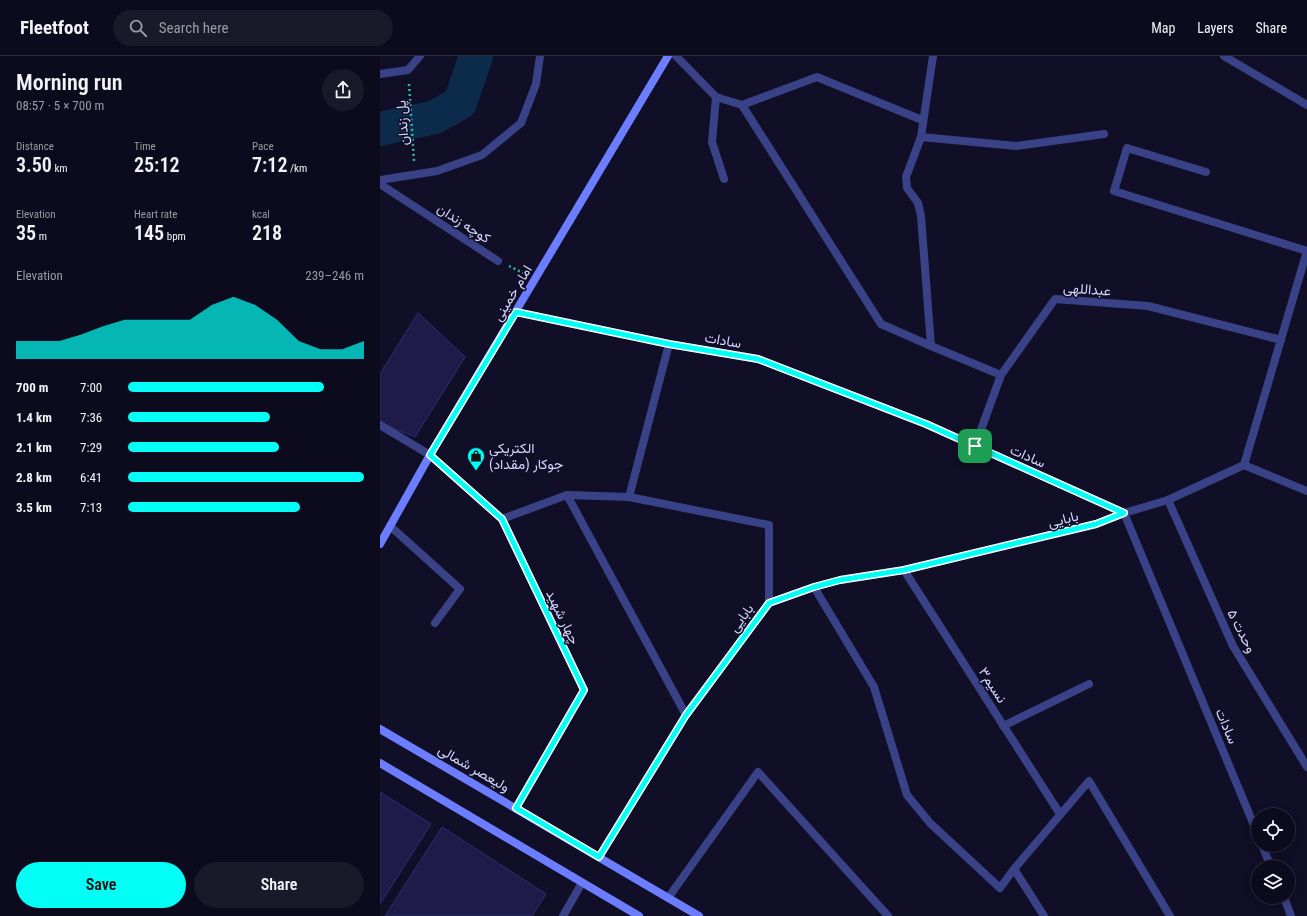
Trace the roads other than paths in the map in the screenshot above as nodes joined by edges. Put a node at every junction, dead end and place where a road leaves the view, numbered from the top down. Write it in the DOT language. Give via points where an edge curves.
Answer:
graph roads {
  1 [pos="420,56"];
  2 [pos="540,56"];
  3 [pos="668,56"];
  4 [pos="676,56"];
  5 [pos="933,56"];
  6 [pos="1224,56"];
  7 [pos="380,74"];
  8 [pos="716,97"];
  9 [pos="742,105"];
  10 [pos="1307,105"];
  11 [pos="922,120"];
  12 [pos="1104,134"];
  13 [pos="921,137"];
  14 [pos="1206,172"];
  15 [pos="724,179"];
  16 [pos="380,180"];
  17 [pos="380,184"];
  18 [pos="1307,251"];
  19 [pos="498,261"];
  20 [pos="516,312"];
  21 [pos="1281,340"];
  22 [pos="669,344"];
  23 [pos="931,346"];
  24 [pos="1001,375"];
  25 [pos="380,425"];
  26 [pos="975,446"];
  27 [pos="430,455"];
  28 [pos="1244,466"];
  29 [pos="1307,491"];
  30 [pos="567,495"];
  31 [pos="629,497"];
  32 [pos="1168,500"];
  33 [pos="1124,513"];
  34 [pos="502,519"];
  35 [pos="390,526"];
  36 [pos="380,544"];
  37 [pos="904,570"];
  38 [pos="814,587"];
  39 [pos="769,603"];
  40 [pos="435,623"];
  41 [pos="1088,684"];
  42 [pos="686,715"];
  43 [pos="1003,726"];
  44 [pos="380,729"];
  45 [pos="380,763"];
  46 [pos="1307,767"];
  47 [pos="516,808"];
  48 [pos="1060,814"];
  49 [pos="1251,818"];
  50 [pos="599,857"];
  51 [pos="1014,869"];
  52 [pos="582,883"];
  53 [pos="668,898"];
  54 [pos="1287,904"];
  55 [pos="562,916"];
  56 [pos="639,916"];
  57 [pos="699,916"];
  58 [pos="888,916"];
  59 [pos="1044,916"];
  60 [pos="1170,916"];
  61 [pos="1292,916"];
  1 -- 7 [label="street" via="408,70"];
  2 -- 16 [label="street" via="536,84 521,124 482,155 416,175"];
  3 -- 20 [label="main road, امام خمینی"];
  4 -- 8 [label="street"];
  5 -- 11 [label="street"];
  6 -- 10 [label="street"];
  8 -- 9 [label="street"];
  8 -- 15 [label="street" via="712,142"];
  9 -- 11 [label="street" via="817,77"];
  9 -- 23 [label="street" via="881,324"];
  11 -- 13 [label="street"];
  12 -- 13 [label="street" via="1016,146"];
  13 -- 23 [label="street" via="906,177 907,188 918,203 921,216"];
  14 -- 18 [label="street" via="1127,148 1114,191"];
  17 -- 19 [label="street, کوچه زندان"];
  18 -- 21 [label="street"];
  20 -- 22 [label="street, سادات"];
  20 -- 27 [label="main road, امام خمینی"];
  21 -- 24 [label="street, عبداللهی" via="1148,306 1055,299"];
  21 -- 28 [label="street"];
  22 -- 26 [label="street, سادات" via="758,359 926,424"];
  22 -- 31 [label="street"];
  23 -- 24 [label="street"];
  24 -- 26 [label="street, عبداللهی"];
  25 -- 27 [label="street, چهار شهید"];
  26 -- 33 [label="street, سادات"];
  27 -- 34 [label="street, چهار شهید"];
  27 -- 35 [label="main road, امام خمینی"];
  28 -- 29 [label="street"];
  28 -- 32 [label="street, بابایی"];
  30 -- 31 [label="street"];
  30 -- 34 [label="street"];
  30 -- 42 [label="street"];
  31 -- 39 [label="street" via="769,525"];
  32 -- 33 [label="street, بابایی"];
  32 -- 46 [label="street, وحدت ۵" via="1232,646"];
  33 -- 37 [label="street, بابایی" via="1096,524"];
  33 -- 49 [label="street, سادات"];
  34 -- 47 [label="street, چهار شهید" via="584,690"];
  35 -- 36 [label="main road, امام خمینی"];
  35 -- 40 [label="street" via="460,589"];
  37 -- 38 [label="street, بابایی" via="840,580"];
  37 -- 43 [label="street, نسیم۳"];
  38 -- 39 [label="street, بابایی"];
  38 -- 51 [label="street" via="874,687 907,795 930,823 1000,888"];
  39 -- 42 [label="street, بابایی"];
  41 -- 43 [label="street"];
  42 -- 50 [label="street, بابایی"];
  43 -- 48 [label="street, نسیم۳"];
  44 -- 47 [label="main road, ولیعصر شمالی"];
  45 -- 52 [label="main road"];
  47 -- 50 [label="main road, ولیعصر شمالی"];
  48 -- 51 [label="street"];
  48 -- 60 [label="street" via="1089,781"];
  50 -- 53 [label="main road, ولیعصر شمالی"];
  51 -- 59 [label="street"];
  52 -- 55 [label="street"];
  52 -- 56 [label="main road"];
  53 -- 57 [label="main road, ولیعصر شمالی"];
  53 -- 58 [label="street" via="758,772"];
  54 -- 61 [label="street"];
}
